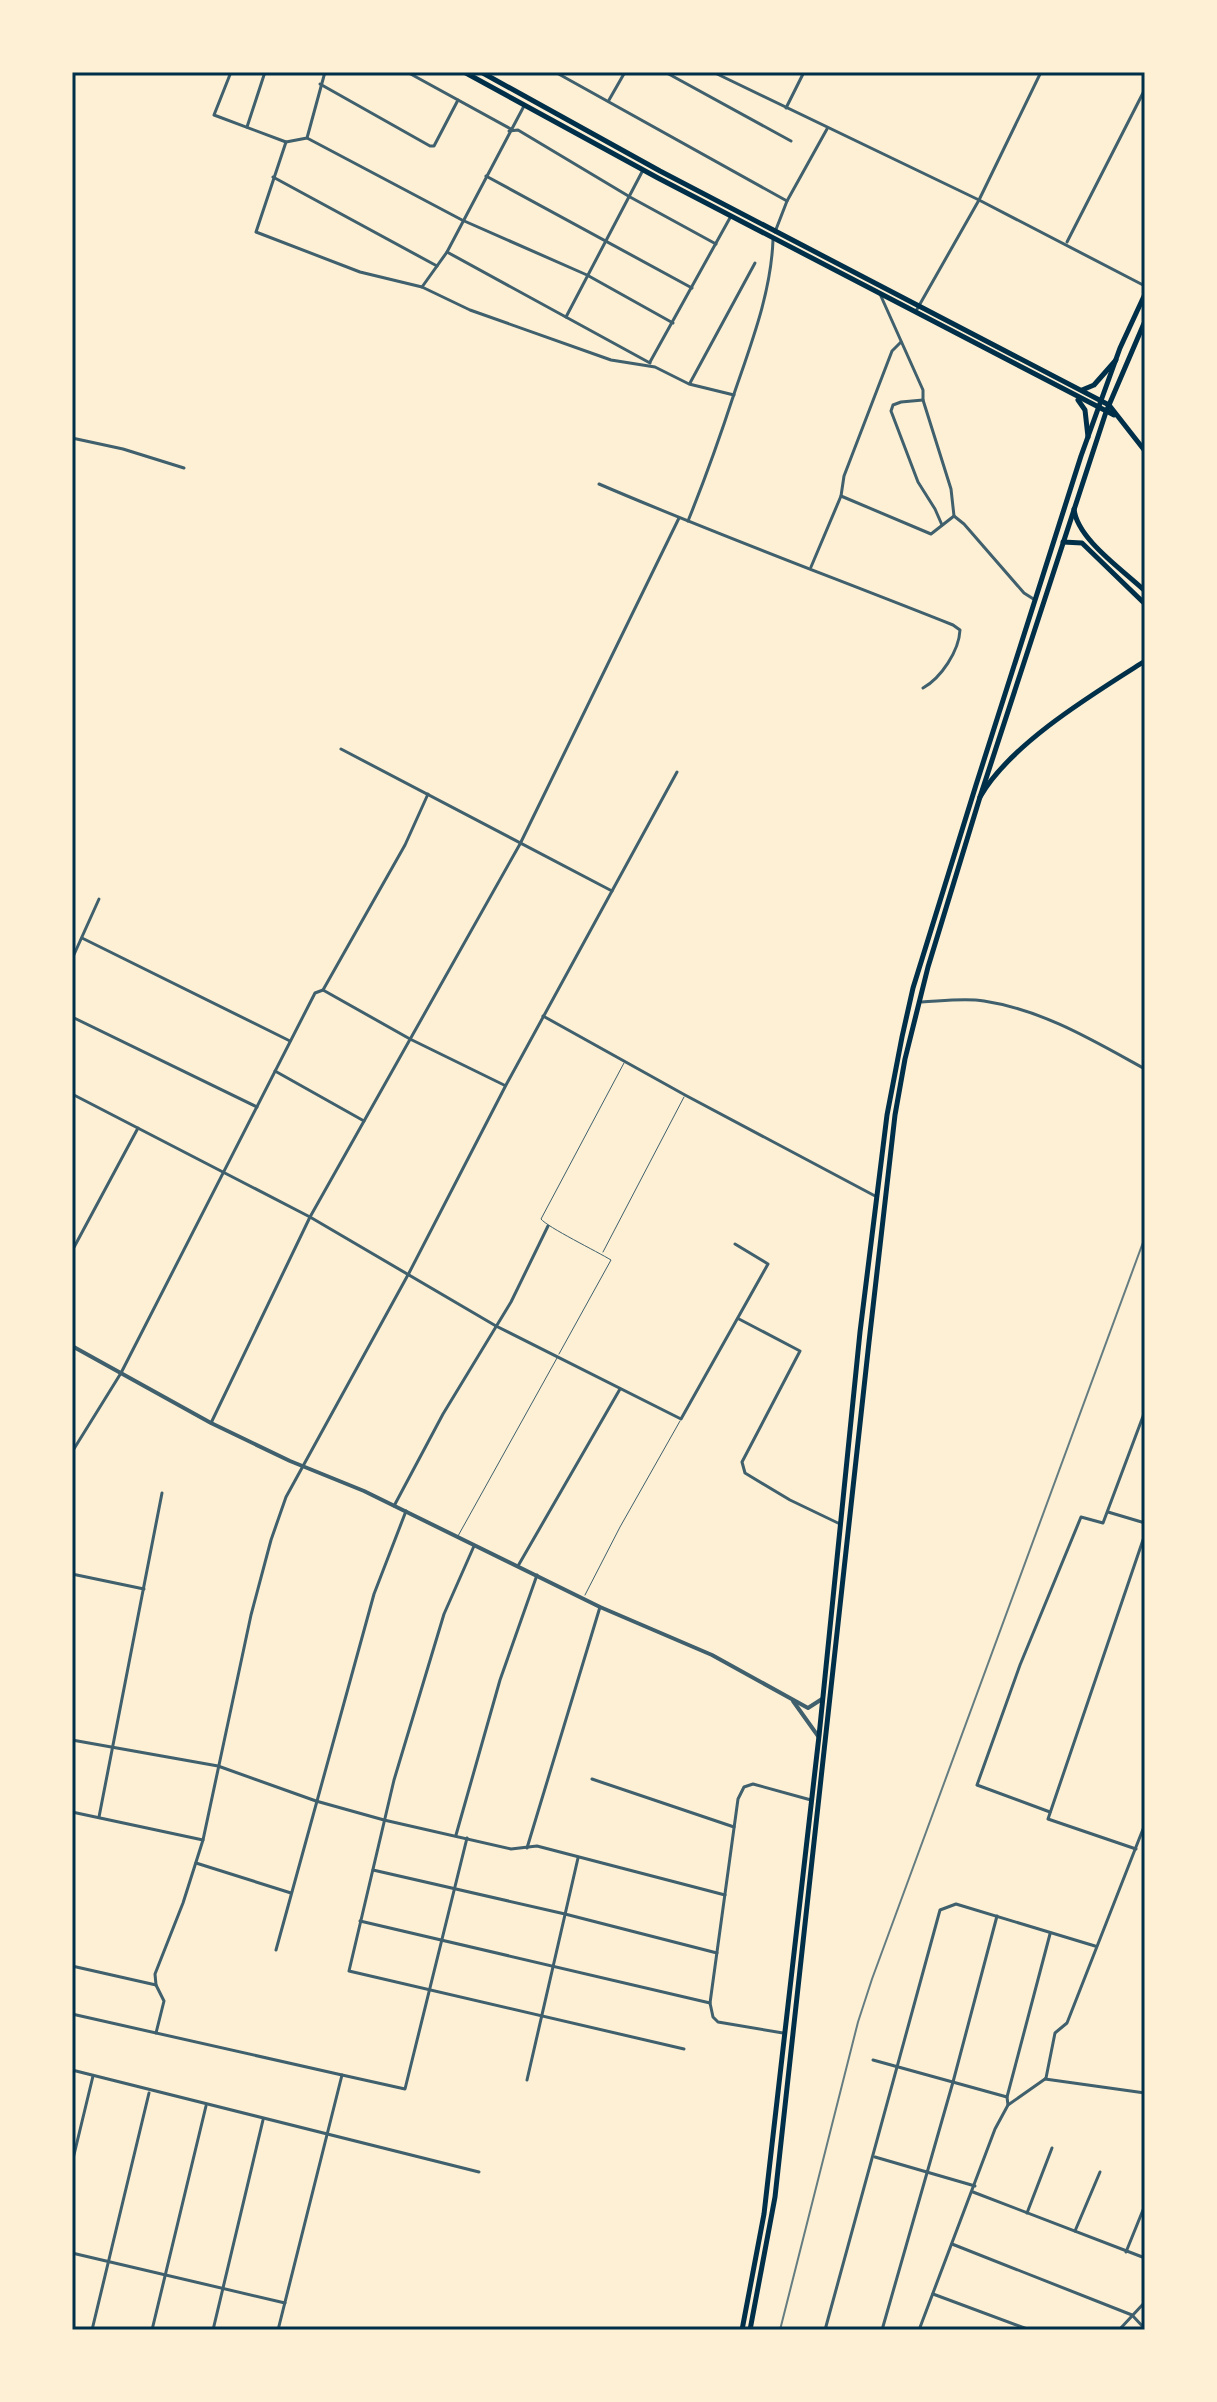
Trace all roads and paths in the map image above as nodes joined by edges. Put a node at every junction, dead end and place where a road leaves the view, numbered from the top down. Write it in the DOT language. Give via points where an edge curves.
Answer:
graph roads {
  1 [pos="231,72"];
  2 [pos="265,72"];
  3 [pos="325,72"];
  4 [pos="407,72"];
  5 [pos="464,72"];
  6 [pos="481,72"];
  7 [pos="555,72"];
  8 [pos="625,72"];
  9 [pos="665,72"];
  10 [pos="713,72"];
  11 [pos="804,72"];
  12 [pos="1041,72"];
  13 [pos="320,84"];
  14 [pos="1145,89"];
  15 [pos="458,100"];
  16 [pos="609,102"];
  17 [pos="525,106"];
  18 [pos="1137,106"];
  19 [pos="786,109"];
  20 [pos="1145,110"];
  21 [pos="247,127"];
  22 [pos="827,129"];
  23 [pos="510,130"];
  24 [pos="307,138"];
  25 [pos="791,141"];
  26 [pos="286,142"];
  27 [pos="643,170"];
  28 [pos="486,176"];
  29 [pos="273,177"];
  30 [pos="630,197"];
  31 [pos="979,200"];
  32 [pos="787,201"];
  33 [pos="731,216"];
  34 [pos="462,220"];
  35 [pos="775,234"];
  36 [pos="607,241"];
  37 [pos="716,244"];
  38 [pos="1066,244"];
  39 [pos="447,252"];
  40 [pos="755,263"];
  41 [pos="437,266"];
  42 [pos="587,275"];
  43 [pos="1145,286"];
  44 [pos="422,287"];
  45 [pos="692,288"];
  46 [pos="879,291"];
  47 [pos="1145,294"];
  48 [pos="917,308"];
  49 [pos="566,317"];
  50 [pos="1145,321"];
  51 [pos="673,323"];
  52 [pos="901,342"];
  53 [pos="1116,360"];
  54 [pos="650,363"];
  55 [pos="655,367"];
  56 [pos="689,384"];
  57 [pos="1076,393"];
  58 [pos="734,395"];
  59 [pos="923,400"];
  60 [pos="1100,400"];
  61 [pos="1109,405"];
  62 [pos="1097,407"];
  63 [pos="1106,412"];
  64 [pos="1116,416"];
  65 [pos="1088,437"];
  66 [pos="72,438"];
  67 [pos="1145,451"];
  68 [pos="184,468"];
  69 [pos="599,484"];
  70 [pos="841,496"];
  71 [pos="1074,509"];
  72 [pos="954,516"];
  73 [pos="679,518"];
  74 [pos="688,521"];
  75 [pos="942,525"];
  76 [pos="1063,542"];
  77 [pos="811,568"];
  78 [pos="1145,591"];
  79 [pos="1035,600"];
  80 [pos="1145,604"];
  81 [pos="1145,661"];
  82 [pos="923,688"];
  83 [pos="341,749"];
  84 [pos="677,772"];
  85 [pos="428,794"];
  86 [pos="980,797"];
  87 [pos="520,844"];
  88 [pos="612,891"];
  89 [pos="99,899"];
  90 [pos="82,938"];
  91 [pos="72,959"];
  92 [pos="323,990"];
  93 [pos="918,1002"];
  94 [pos="543,1016"];
  95 [pos="72,1017"];
  96 [pos="410,1039"];
  97 [pos="290,1041"];
  98 [pos="625,1062"];
  99 [pos="1145,1069"];
  100 [pos="275,1071"];
  101 [pos="506,1085"];
  102 [pos="72,1094"];
  103 [pos="685,1095"];
  104 [pos="257,1107"];
  105 [pos="364,1121"];
  106 [pos="138,1128"];
  107 [pos="224,1172"];
  108 [pos="877,1197"];
  109 [pos="310,1217"];
  110 [pos="548,1226"];
  111 [pos="735,1244"];
  112 [pos="72,1251"];
  113 [pos="602,1254"];
  114 [pos="409,1273"];
  115 [pos="868,1279"];
  116 [pos="877,1280"];
  117 [pos="739,1319"];
  118 [pos="496,1326"];
  119 [pos="72,1346"];
  120 [pos="557,1357"];
  121 [pos="121,1373"];
  122 [pos="620,1389"];
  123 [pos="1145,1411"];
  124 [pos="681,1419"];
  125 [pos="211,1423"];
  126 [pos="72,1452"];
  127 [pos="302,1466"];
  128 [pos="846,1476"];
  129 [pos="855,1477"];
  130 [pos="162,1493"];
  131 [pos="394,1506"];
  132 [pos="406,1511"];
  133 [pos="1108,1512"];
  134 [pos="1145,1523"];
  135 [pos="840,1524"];
  136 [pos="1145,1534"];
  137 [pos="457,1538"];
  138 [pos="474,1546"];
  139 [pos="518,1566"];
  140 [pos="72,1574"];
  141 [pos="537,1575"];
  142 [pos="144,1589"];
  143 [pos="584,1598"];
  144 [pos="600,1607"];
  145 [pos="823,1698"];
  146 [pos="792,1699"];
  147 [pos="819,1736"];
  148 [pos="72,1740"];
  149 [pos="113,1747"];
  150 [pos="218,1766"];
  151 [pos="592,1779"];
  152 [pos="811,1800"];
  153 [pos="316,1801"];
  154 [pos="72,1812"];
  155 [pos="1050,1812"];
  156 [pos="99,1817"];
  157 [pos="384,1820"];
  158 [pos="1145,1824"];
  159 [pos="734,1827"];
  160 [pos="456,1836"];
  161 [pos="467,1838"];
  162 [pos="203,1840"];
  163 [pos="527,1848"];
  164 [pos="1136,1849"];
  165 [pos="578,1858"];
  166 [pos="196,1863"];
  167 [pos="373,1870"];
  168 [pos="454,1889"];
  169 [pos="291,1893"];
  170 [pos="725,1895"];
  171 [pos="565,1914"];
  172 [pos="997,1916"];
  173 [pos="360,1921"];
  174 [pos="1051,1933"];
  175 [pos="442,1939"];
  176 [pos="1095,1946"];
  177 [pos="276,1950"];
  178 [pos="717,1953"];
  179 [pos="72,1966"];
  180 [pos="553,1967"];
  181 [pos="156,1985"];
  182 [pos="429,1991"];
  183 [pos="710,2003"];
  184 [pos="72,2014"];
  185 [pos="791,2014"];
  186 [pos="542,2015"];
  187 [pos="156,2033"];
  188 [pos="785,2034"];
  189 [pos="684,2049"];
  190 [pos="873,2060"];
  191 [pos="897,2066"];
  192 [pos="72,2070"];
  193 [pos="342,2075"];
  194 [pos="93,2076"];
  195 [pos="1045,2079"];
  196 [pos="527,2080"];
  197 [pos="953,2082"];
  198 [pos="149,2091"];
  199 [pos="1145,2093"];
  200 [pos="1007,2097"];
  201 [pos="1008,2105"];
  202 [pos="206,2106"];
  203 [pos="263,2120"];
  204 [pos="327,2135"];
  205 [pos="1052,2148"];
  206 [pos="874,2157"];
  207 [pos="72,2163"];
  208 [pos="479,2172"];
  209 [pos="927,2172"];
  210 [pos="1100,2172"];
  211 [pos="975,2186"];
  212 [pos="971,2192"];
  213 [pos="1145,2205"];
  214 [pos="1027,2213"];
  215 [pos="1074,2232"];
  216 [pos="952,2244"];
  217 [pos="1126,2252"];
  218 [pos="72,2253"];
  219 [pos="1145,2258"];
  220 [pos="108,2262"];
  221 [pos="164,2275"];
  222 [pos="222,2289"];
  223 [pos="933,2294"];
  224 [pos="1145,2302"];
  225 [pos="285,2303"];
  226 [pos="1132,2315"];
  227 [pos="1145,2329"];
  228 [pos="92,2330"];
  229 [pos="152,2330"];
  230 [pos="213,2330"];
  231 [pos="278,2330"];
  232 [pos="742,2330"];
  233 [pos="750,2330"];
  234 [pos="825,2330"];
  235 [pos="882,2330"];
  236 [pos="919,2330"];
  237 [pos="1030,2330"];
  238 [pos="1119,2330"];
  1 -- 21 [label="street" via="214,115"];
  2 -- 21 [label="street"];
  3 -- 13 [label="street"];
  4 -- 15 [label="street"];
  5 -- 17 [label="main road"];
  6 -- 35 [label="main road"];
  7 -- 16 [label="street"];
  8 -- 16 [label="street"];
  9 -- 25 [label="street"];
  10 -- 19 [label="street"];
  11 -- 19 [label="street"];
  12 -- 31 [label="street"];
  13 -- 15 [label="street" via="430,146"];
  13 -- 24 [label="street"];
  14 -- 18 [label="street"];
  15 -- 23 [label="street"];
  16 -- 32 [label="street"];
  17 -- 23 [label="street"];
  17 -- 27 [label="main road"];
  18 -- 20 [label="street"];
  18 -- 38 [label="street"];
  19 -- 22 [label="street"];
  21 -- 26 [label="street"];
  22 -- 31 [label="street"];
  22 -- 32 [label="street"];
  23 -- 28 [label="street"];
  23 -- 30 [label="street"];
  24 -- 26 [label="street"];
  24 -- 34 [label="street"];
  26 -- 29 [label="street"];
  27 -- 30 [label="street"];
  27 -- 33 [label="main road"];
  28 -- 34 [label="street"];
  28 -- 36 [label="street"];
  29 -- 41 [label="street"];
  29 -- 44 [label="street" via="256,232 360,272"];
  30 -- 36 [label="street"];
  30 -- 37 [label="street"];
  31 -- 38 [label="street"];
  31 -- 48 [label="street"];
  32 -- 35 [label="street"];
  33 -- 35 [label="main road"];
  33 -- 37 [label="street"];
  34 -- 39 [label="street"];
  34 -- 42 [label="street"];
  35 -- 46 [label="main road"];
  35 -- 48 [label="main road"];
  35 -- 58 [label="street" via="753,341"];
  36 -- 42 [label="street"];
  36 -- 45 [label="street"];
  37 -- 45 [label="street"];
  38 -- 43 [label="street"];
  39 -- 41 [label="street"];
  39 -- 49 [label="street"];
  40 -- 56 [label="street"];
  41 -- 44 [label="street"];
  42 -- 49 [label="street"];
  42 -- 51 [label="street"];
  44 -- 55 [label="street" via="470,310 611,360"];
  45 -- 51 [label="street"];
  46 -- 48 [label="main road"];
  46 -- 52 [label="street"];
  47 -- 53 [label="main road"];
  48 -- 57 [label="main road"];
  49 -- 54 [label="street"];
  50 -- 61 [label="main road"];
  51 -- 54 [label="street"];
  52 -- 59 [label="street"];
  52 -- 70 [label="street" via="892,351"];
  53 -- 57 [label="main road" via="1094,385"];
  53 -- 60 [label="main road"];
  54 -- 55 [label="street"];
  55 -- 56 [label="street"];
  56 -- 58 [label="street"];
  57 -- 60 [label="main road"];
  57 -- 62 [label="main road"];
  57 -- 65 [label="main road" via="1085,410"];
  58 -- 74 [label="street"];
  59 -- 72 [label="street" via="951,489"];
  59 -- 75 [label="street" via="901,402 891,411 918,482"];
  60 -- 61 [label="main road"];
  60 -- 62 [label="main road"];
  61 -- 63 [label="main road"];
  61 -- 64 [label="main road"];
  62 -- 63 [label="main road"];
  62 -- 65 [label="main road"];
  63 -- 64 [label="main road"];
  63 -- 71 [label="main road"];
  64 -- 67 [label="main road"];
  65 -- 79 [label="main road"];
  66 -- 68 [label="street"];
  69 -- 73 [label="street"];
  70 -- 75 [label="street" via="931,534"];
  70 -- 77 [label="street"];
  71 -- 76 [label="main road"];
  71 -- 78 [label="main road" via="1086,537"];
  72 -- 75 [label="street"];
  72 -- 79 [label="street"];
  73 -- 74 [label="street"];
  73 -- 87 [label="street"];
  74 -- 77 [label="street"];
  76 -- 80 [label="main road" via="1082,543"];
  76 -- 86 [label="main road"];
  77 -- 82 [label="street" via="960,630 944,668"];
  79 -- 108 [label="main road" via="910,1000"];
  81 -- 86 [label="main road" via="1014,755 995,772"];
  83 -- 85 [label="street"];
  84 -- 88 [label="street"];
  85 -- 87 [label="street"];
  85 -- 92 [label="street"];
  86 -- 93 [label="main road"];
  87 -- 88 [label="street"];
  87 -- 96 [label="street"];
  88 -- 94 [label="street"];
  89 -- 90 [label="street"];
  90 -- 91 [label="street"];
  90 -- 97 [label="street"];
  92 -- 96 [label="street"];
  92 -- 97 [label="street" via="315,993"];
  93 -- 99 [label="street" via="982,1000 1036,1013"];
  93 -- 116 [label="main road" via="895,1115"];
  94 -- 98 [label="street"];
  94 -- 101 [label="street"];
  95 -- 104 [label="street"];
  96 -- 101 [label="street"];
  96 -- 105 [label="street"];
  97 -- 100 [label="street"];
  98 -- 103 [label="street"];
  98 -- 110 [label="lane" via="541,1219"];
  100 -- 104 [label="street"];
  100 -- 105 [label="street"];
  101 -- 114 [label="street"];
  102 -- 106 [label="street"];
  103 -- 108 [label="street"];
  103 -- 113 [label="lane"];
  104 -- 107 [label="street"];
  105 -- 109 [label="street"];
  106 -- 107 [label="street"];
  106 -- 112 [label="street"];
  107 -- 109 [label="street"];
  107 -- 121 [label="street"];
  108 -- 115 [label="main road"];
  109 -- 114 [label="street"];
  109 -- 125 [label="street"];
  110 -- 113 [label="lane"];
  110 -- 118 [label="street"];
  111 -- 117 [label="street" via="768,1264"];
  113 -- 120 [label="lane" via="611,1260"];
  114 -- 118 [label="street"];
  114 -- 127 [label="street"];
  115 -- 116 [label="main road"];
  115 -- 128 [label="main road"];
  116 -- 129 [label="main road"];
  117 -- 124 [label="street"];
  117 -- 135 [label="street" via="800,1351 742,1469"];
  118 -- 120 [label="street"];
  118 -- 131 [label="street"];
  119 -- 121 [label="street"];
  120 -- 122 [label="street"];
  120 -- 137 [label="lane"];
  121 -- 125 [label="street"];
  121 -- 126 [label="street"];
  122 -- 124 [label="street"];
  122 -- 139 [label="street"];
  123 -- 133 [label="street"];
  124 -- 143 [label="lane"];
  125 -- 127 [label="street"];
  127 -- 131 [label="street"];
  127 -- 150 [label="street" via="271,1540"];
  128 -- 129 [label="main road"];
  128 -- 135 [label="main road"];
  129 -- 185 [label="main road"];
  130 -- 142 [label="street"];
  131 -- 132 [label="street"];
  132 -- 137 [label="street"];
  132 -- 153 [label="street" via="374,1594"];
  133 -- 134 [label="street"];
  133 -- 155 [label="street" via="1103,1523 1081,1517 977,1785"];
  135 -- 145 [label="main road"];
  136 -- 155 [label="street"];
  137 -- 138 [label="street"];
  138 -- 139 [label="street"];
  138 -- 157 [label="street" via="444,1614"];
  139 -- 141 [label="street"];
  140 -- 142 [label="street"];
  141 -- 143 [label="street"];
  141 -- 160 [label="street" via="500,1680"];
  142 -- 149 [label="street"];
  143 -- 144 [label="street"];
  144 -- 146 [label="street" via="712,1655"];
  144 -- 163 [label="street"];
  145 -- 146 [label="street" via="808,1708"];
  145 -- 147 [label="main road"];
  146 -- 147 [label="street"];
  147 -- 152 [label="main road"];
  148 -- 149 [label="street"];
  149 -- 150 [label="street"];
  149 -- 156 [label="street"];
  150 -- 153 [label="street"];
  150 -- 162 [label="street"];
  151 -- 159 [label="street"];
  152 -- 159 [label="street" via="753,1784 744,1787"];
  152 -- 185 [label="main road"];
  153 -- 157 [label="street"];
  153 -- 169 [label="street"];
  154 -- 156 [label="street"];
  155 -- 164 [label="street" via="1048,1819"];
  156 -- 162 [label="street"];
  157 -- 160 [label="street"];
  157 -- 167 [label="street"];
  158 -- 164 [label="street"];
  159 -- 170 [label="street"];
  160 -- 161 [label="street"];
  161 -- 163 [label="street"];
  161 -- 168 [label="street"];
  162 -- 166 [label="street"];
  163 -- 165 [label="street"];
  164 -- 176 [label="street"];
  165 -- 170 [label="street"];
  165 -- 171 [label="street"];
  166 -- 169 [label="street"];
  166 -- 181 [label="street" via="163,1949"];
  167 -- 168 [label="street"];
  167 -- 173 [label="street"];
  168 -- 171 [label="street"];
  168 -- 175 [label="street"];
  169 -- 177 [label="street"];
  170 -- 178 [label="street"];
  171 -- 178 [label="street"];
  171 -- 180 [label="street"];
  172 -- 174 [label="street"];
  172 -- 191 [label="street" via="956,1904 940,1910"];
  172 -- 197 [label="street"];
  173 -- 175 [label="street"];
  173 -- 182 [label="street" via="349,1971"];
  174 -- 176 [label="street"];
  174 -- 200 [label="street"];
  175 -- 180 [label="street"];
  175 -- 182 [label="street"];
  176 -- 195 [label="street" via="1067,2023 1055,2033"];
  178 -- 183 [label="street"];
  179 -- 181 [label="street"];
  180 -- 183 [label="street"];
  180 -- 186 [label="street"];
  181 -- 187 [label="street" via="164,2001"];
  182 -- 186 [label="street"];
  182 -- 193 [label="street" via="405,2089"];
  183 -- 188 [label="street" via="713,2017 728,2025"];
  184 -- 187 [label="street"];
  185 -- 188 [label="main road"];
  185 -- 233 [label="main road" via="770,2229"];
  186 -- 189 [label="street"];
  186 -- 196 [label="street"];
  187 -- 193 [label="street"];
  188 -- 232 [label="main road" via="762,2225"];
  190 -- 191 [label="street"];
  191 -- 197 [label="street"];
  191 -- 206 [label="street"];
  192 -- 194 [label="street"];
  193 -- 204 [label="street"];
  194 -- 198 [label="street"];
  194 -- 207 [label="street"];
  195 -- 199 [label="street"];
  195 -- 201 [label="street"];
  197 -- 200 [label="street"];
  197 -- 209 [label="street"];
  198 -- 202 [label="street"];
  198 -- 220 [label="street"];
  200 -- 201 [label="street"];
  201 -- 211 [label="street"];
  202 -- 203 [label="street"];
  202 -- 221 [label="street"];
  203 -- 204 [label="street"];
  203 -- 222 [label="street"];
  204 -- 208 [label="street"];
  204 -- 225 [label="street"];
  205 -- 214 [label="street"];
  206 -- 209 [label="street"];
  206 -- 234 [label="street"];
  209 -- 211 [label="street"];
  209 -- 235 [label="street"];
  210 -- 215 [label="street"];
  211 -- 212 [label="street"];
  212 -- 214 [label="street"];
  212 -- 216 [label="street"];
  213 -- 217 [label="street"];
  214 -- 215 [label="street"];
  215 -- 217 [label="street"];
  216 -- 223 [label="street"];
  216 -- 226 [label="street"];
  217 -- 219 [label="street"];
  218 -- 220 [label="street"];
  220 -- 221 [label="street"];
  220 -- 228 [label="street"];
  221 -- 222 [label="street"];
  221 -- 229 [label="street"];
  222 -- 225 [label="street"];
  222 -- 230 [label="street"];
  223 -- 236 [label="street"];
  223 -- 237 [label="street"];
  224 -- 226 [label="street"];
  225 -- 231 [label="street"];
  226 -- 227 [label="street"];
  226 -- 238 [label="street"];
}
